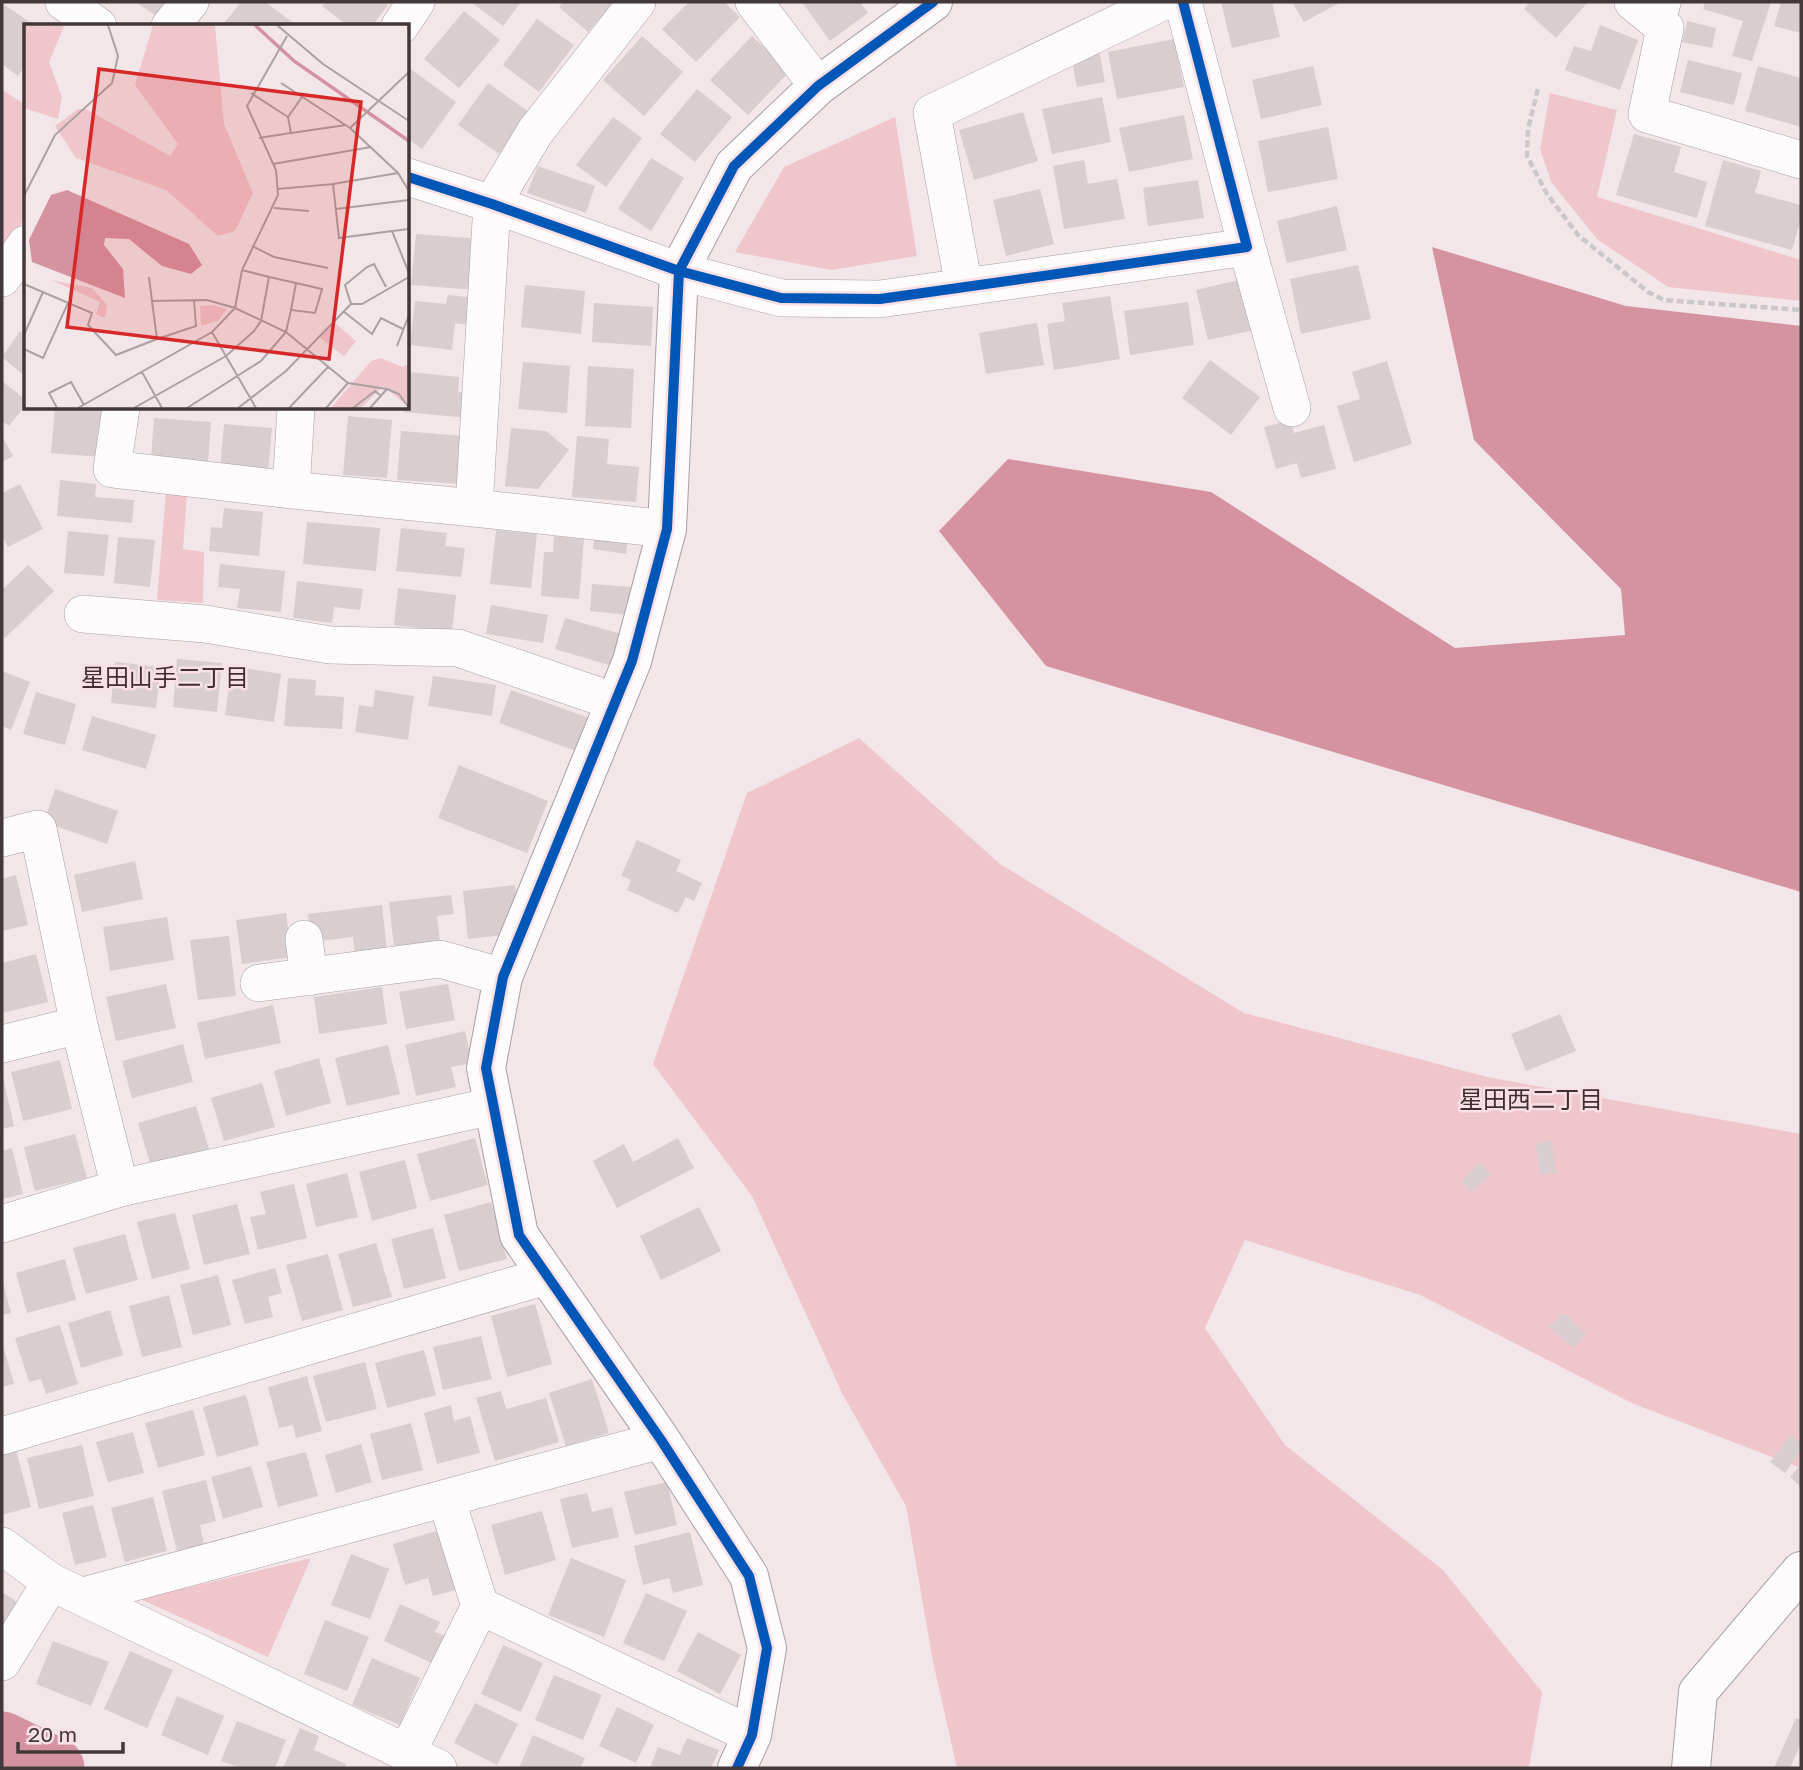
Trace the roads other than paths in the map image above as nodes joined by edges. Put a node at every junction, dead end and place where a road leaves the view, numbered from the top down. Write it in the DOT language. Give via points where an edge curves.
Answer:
graph roads {
  1 [pos="64,2"];
  2 [pos="190,2"];
  3 [pos="416,2"];
  4 [pos="637,2"];
  5 [pos="754,2"];
  6 [pos="933,2"];
  7 [pos="1162,2"];
  8 [pos="1183,2"];
  9 [pos="1633,2"];
  10 [pos="1668,15"];
  11 [pos="95,24"];
  12 [pos="172,24"];
  13 [pos="401,24"];
  14 [pos="818,86"];
  15 [pos="1801,160"];
  16 [pos="410,178"];
  17 [pos="492,204"];
  18 [pos="24,247"];
  19 [pos="1247,247"];
  20 [pos="679,271"];
  21 [pos="2,278"];
  22 [pos="964,287"];
  23 [pos="1292,408"];
  24 [pos="121,410"];
  25 [pos="296,410"];
  26 [pos="291,490"];
  27 [pos="474,508"];
  28 [pos="667,529"];
  29 [pos="83,614"];
  30 [pos="616,702"];
  31 [pos="2,838"];
  32 [pos="304,939"];
  33 [pos="309,977"];
  34 [pos="503,977"];
  35 [pos="259,983"];
  36 [pos="79,1025"];
  37 [pos="2,1044"];
  38 [pos="493,1106"];
  39 [pos="120,1188"];
  40 [pos="2,1224"];
  41 [pos="546,1276"];
  42 [pos="2,1436"];
  43 [pos="661,1440"];
  44 [pos="446,1498"];
  45 [pos="2,1546"];
  46 [pos="1801,1571"];
  47 [pos="67,1589"];
  48 [pos="480,1606"];
  49 [pos="2,1662"];
  50 [pos="744,1752"];
  51 [pos="423,1761"];
  52 [pos="1691,1768"];
  1 -- 11 [label="street"];
  2 -- 12 [label="street"];
  3 -- 13 [label="street"];
  4 -- 17 [label="street" via="535,132"];
  5 -- 14 [label="street"];
  6 -- 14 [label="street"];
  7 -- 22 [label="street" via="932,113"];
  8 -- 19 [label="street"];
  9 -- 10 [label="street"];
  10 -- 15 [label="street" via="1647,114"];
  14 -- 20 [label="street" via="734,166"];
  16 -- 17 [label="street"];
  17 -- 20 [label="street"];
  17 -- 27 [label="street"];
  18 -- 21 [label="street"];
  19 -- 22 [label="street"];
  19 -- 23 [label="street"];
  20 -- 22 [label="street" via="781,298 880,299"];
  20 -- 28 [label="street"];
  24 -- 26 [label="street" via="112,469"];
  25 -- 26 [label="street"];
  26 -- 27 [label="street"];
  27 -- 28 [label="street"];
  28 -- 30 [label="street" via="632,661"];
  29 -- 30 [label="street" via="205,624 330,645 458,648"];
  30 -- 34 [label="street"];
  31 -- 36 [label="street" via="38,829"];
  32 -- 33 [label="street"];
  33 -- 34 [label="street" via="440,959"];
  33 -- 35 [label="street"];
  34 -- 38 [label="street" via="486,1068"];
  36 -- 37 [label="street"];
  36 -- 39 [label="street"];
  38 -- 39 [label="street"];
  38 -- 41 [label="street" via="519,1235"];
  39 -- 40 [label="street"];
  41 -- 42 [label="street"];
  41 -- 43 [label="street"];
  43 -- 44 [label="street"];
  43 -- 50 [label="street" via="749,1576 767,1648"];
  44 -- 47 [label="street"];
  44 -- 48 [label="street"];
  45 -- 47 [label="street"];
  46 -- 52 [label="street" via="1698,1692"];
  47 -- 49 [label="street"];
  47 -- 51 [label="street"];
  48 -- 50 [label="street"];
  48 -- 51 [label="street"];
}
